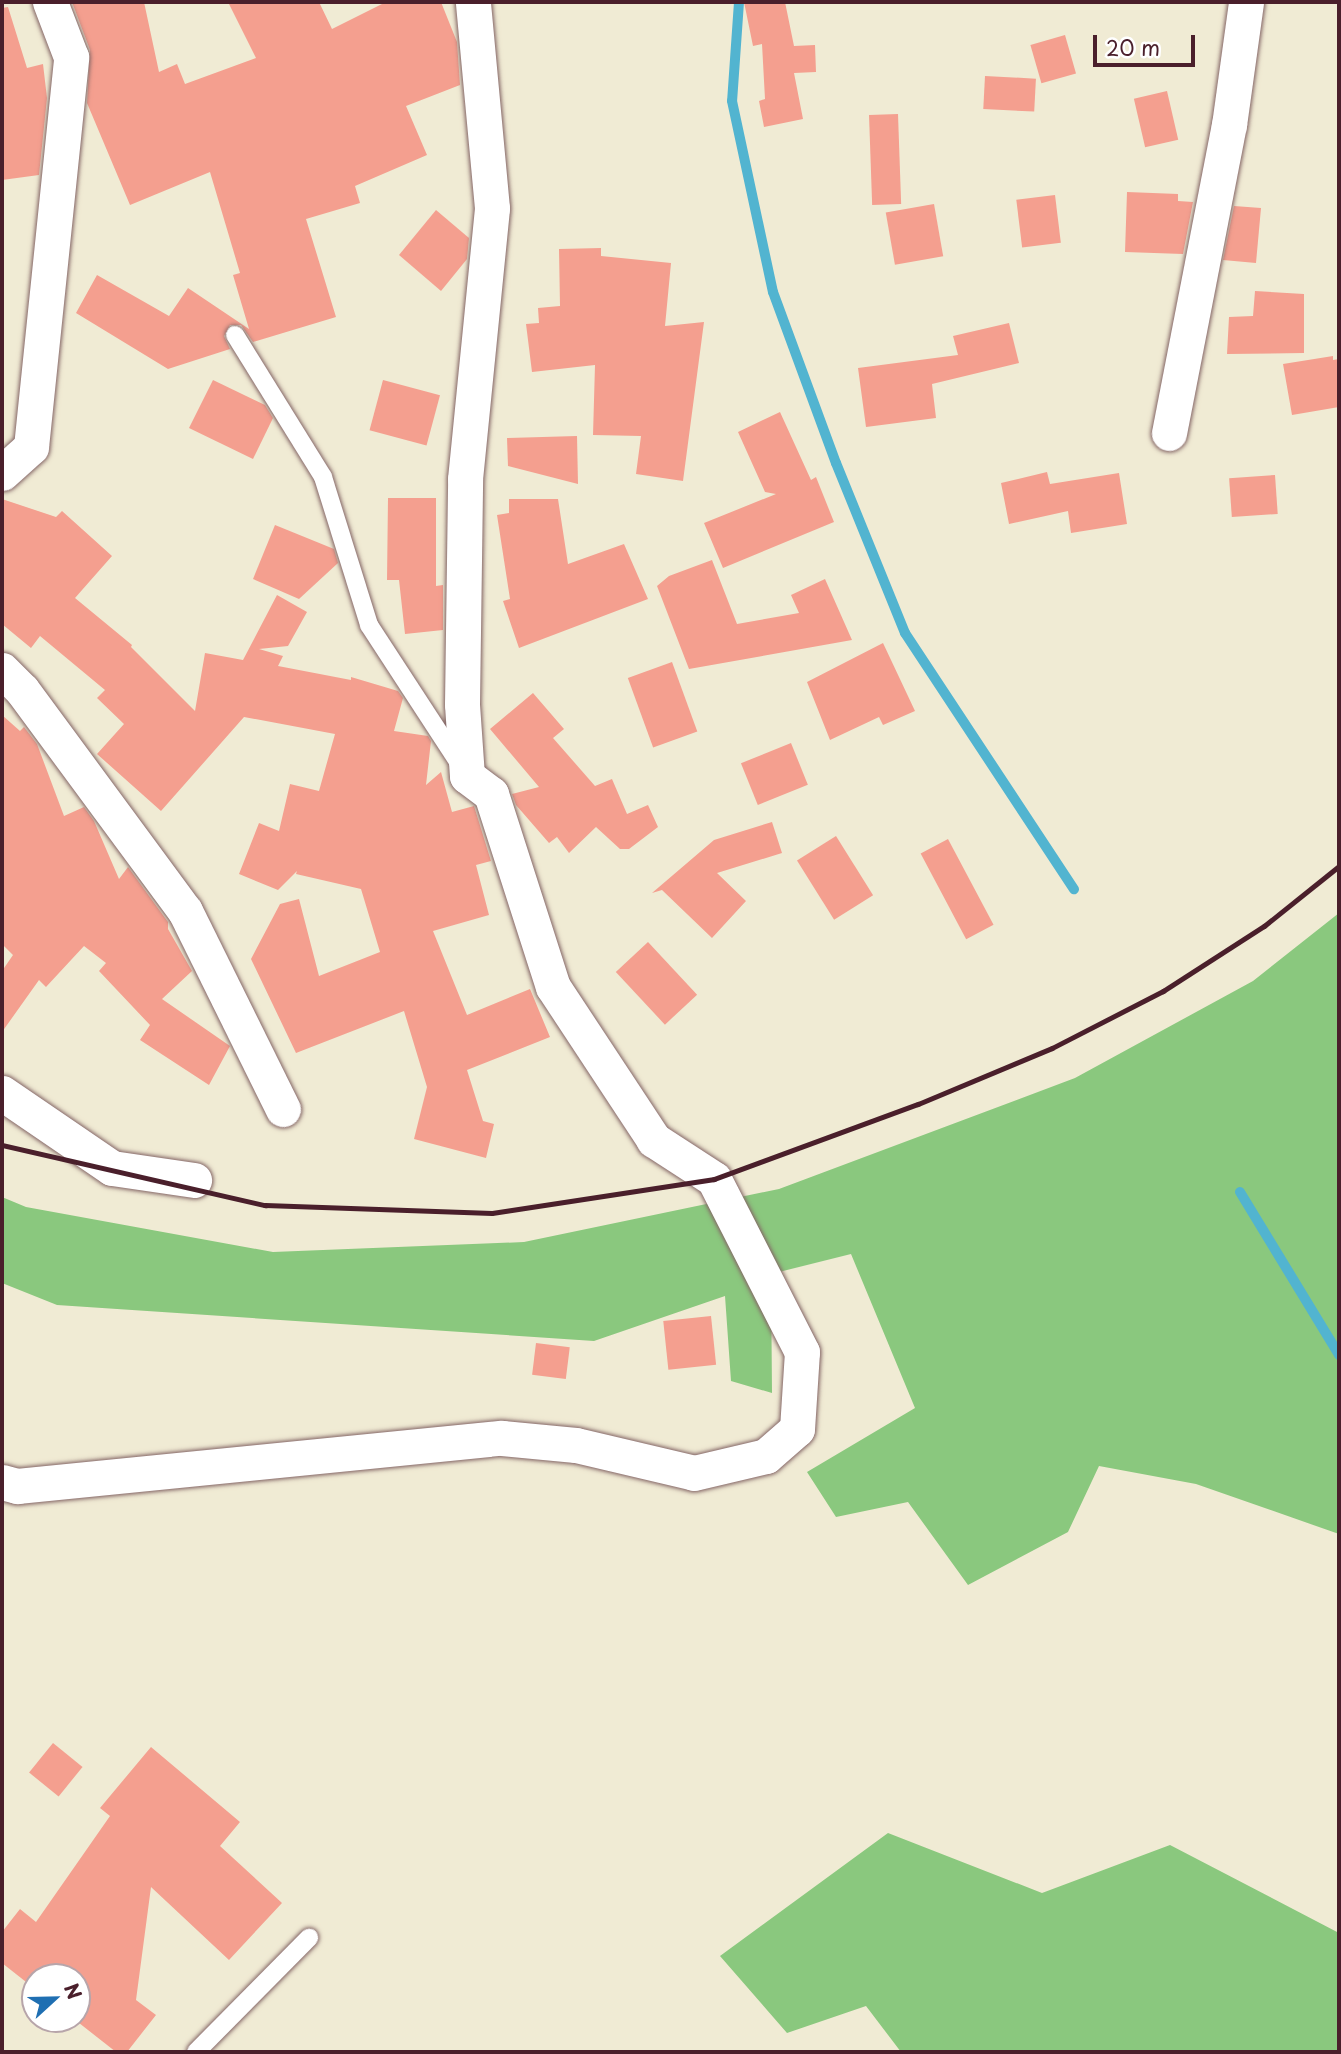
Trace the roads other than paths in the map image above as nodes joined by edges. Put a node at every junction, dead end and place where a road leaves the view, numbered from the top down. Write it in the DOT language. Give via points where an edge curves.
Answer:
graph roads {
  1 [pos="50,2"];
  2 [pos="473,2"];
  3 [pos="1246,2"];
  4 [pos="235,335"];
  5 [pos="1169,433"];
  6 [pos="2,473"];
  7 [pos="2,670"];
  8 [pos="467,776"];
  9 [pos="2,1093"];
  10 [pos="282,1109"];
  11 [pos="194,1180"];
  12 [pos="2,1482"];
  13 [pos="309,1938"];
  14 [pos="196,2052"];
  1 -- 6 [label="street" via="71,57 31,447"];
  2 -- 8 [label="street" via="492,208 465,479 462,704"];
  3 -- 5 [label="street" via="1229,125"];
  4 -- 8 [label="lane" via="323,477 369,625"];
  7 -- 10 [label="street" via="22,690 185,911"];
  8 -- 12 [label="street" via="492,794 553,987 654,1140 714,1179 802,1352 797,1429 766,1456 694,1473 576,1445 502,1438 17,1486"];
  9 -- 11 [label="street" via="112,1168"];
  13 -- 14 [label="lane"];
}
